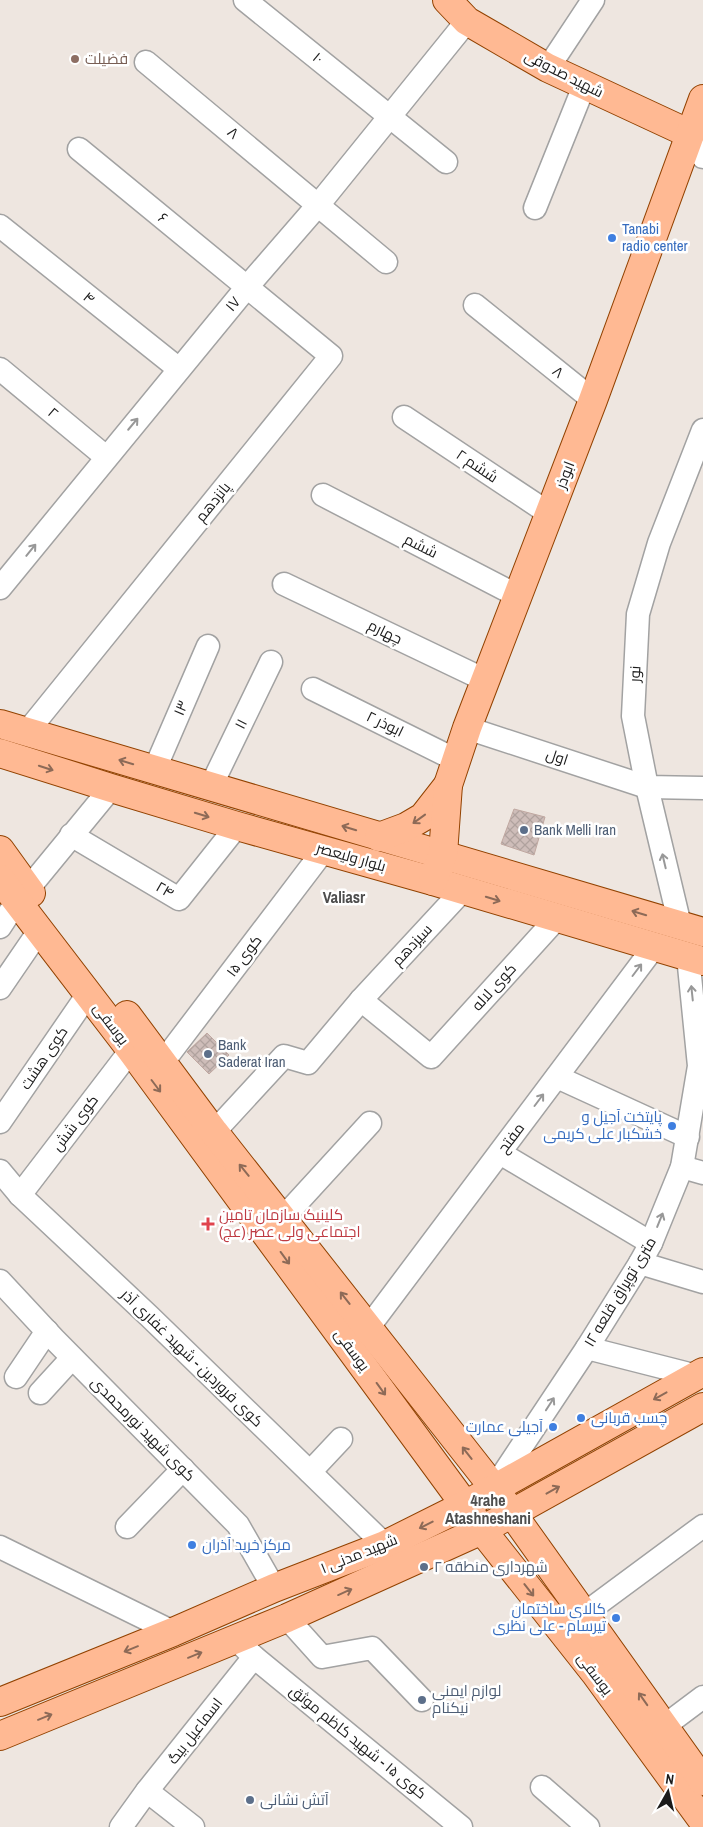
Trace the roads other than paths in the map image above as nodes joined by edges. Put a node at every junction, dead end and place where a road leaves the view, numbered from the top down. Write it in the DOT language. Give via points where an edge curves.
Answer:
graph roads {
  1 [pos="245,0"];
  2 [pos="447,0"];
  3 [pos="593,0"];
  4 [pos="467,20"];
  5 [pos="146,62"];
  6 [pos="548,68"];
  7 [pos="584,86"];
  8 [pos="703,99"];
  9 [pos="391,116"];
  10 [pos="696,133"];
  11 [pos="79,148"];
  12 [pos="703,157"];
  13 [pos="446,162"];
  14 [pos="319,204"];
  15 [pos="535,208"];
  16 [pos="0,226"];
  17 [pos="386,262"];
  18 [pos="247,288"];
  19 [pos="475,306"];
  20 [pos="0,368"];
  21 [pos="179,369"];
  22 [pos="593,400"];
  23 [pos="404,417"];
  24 [pos="703,430"];
  25 [pos="106,457"];
  26 [pos="323,495"];
  27 [pos="550,514"];
  28 [pos="284,584"];
  29 [pos="0,588"];
  30 [pos="518,596"];
  31 [pos="208,646"];
  32 [pos="271,662"];
  33 [pos="485,680"];
  34 [pos="313,689"];
  35 [pos="0,724"];
  36 [pos="467,728"];
  37 [pos="27,732"];
  38 [pos="0,753"];
  39 [pos="154,771"];
  40 [pos="452,772"];
  41 [pos="211,786"];
  42 [pos="647,786"];
  43 [pos="111,788"];
  44 [pos="703,788"];
  45 [pos="237,826"];
  46 [pos="71,835"];
  47 [pos="379,837"];
  48 [pos="0,850"];
  49 [pos="324,850"];
  50 [pos="443,854"];
  51 [pos="0,879"];
  52 [pos="433,881"];
  53 [pos="463,890"];
  54 [pos="22,895"];
  55 [pos="557,918"];
  56 [pos="0,927"];
  57 [pos="691,928"];
  58 [pos="39,931"];
  59 [pos="654,947"];
  60 [pos="696,959"];
  61 [pos="0,988"];
  62 [pos="88,994"];
  63 [pos="361,1000"];
  64 [pos="131,1050"];
  65 [pos="163,1062"];
  66 [pos="701,1067"];
  67 [pos="556,1077"];
  68 [pos="0,1122"];
  69 [pos="370,1123"];
  70 [pos="214,1132"];
  71 [pos="688,1137"];
  72 [pos="500,1153"];
  73 [pos="682,1167"];
  74 [pos="0,1171"];
  75 [pos="703,1173"];
  76 [pos="20,1195"];
  77 [pos="275,1226"];
  78 [pos="651,1243"];
  79 [pos="640,1263"];
  80 [pos="0,1281"];
  81 [pos="703,1282"];
  82 [pos="368,1328"];
  83 [pos="47,1331"];
  84 [pos="587,1348"];
  85 [pos="72,1358"];
  86 [pos="700,1374"];
  87 [pos="16,1377"];
  88 [pos="40,1392"];
  89 [pos="703,1407"];
  90 [pos="341,1439"];
  91 [pos="183,1469"];
  92 [pos="310,1472"];
  93 [pos="494,1488"];
  94 [pos="465,1505"];
  95 [pos="512,1513"];
  96 [pos="127,1527"];
  97 [pos="482,1530"];
  98 [pos="699,1537"];
  99 [pos="385,1545"];
  100 [pos="0,1547"];
  101 [pos="274,1588"];
  102 [pos="222,1610"];
  103 [pos="584,1614"];
  104 [pos="287,1618"];
  105 [pos="172,1632"];
  106 [pos="244,1648"];
  107 [pos="605,1665"];
  108 [pos="703,1697"];
  109 [pos="422,1700"];
  110 [pos="0,1702"];
  111 [pos="663,1727"];
  112 [pos="0,1736"];
  113 [pos="703,1780"];
  114 [pos="542,1787"];
  115 [pos="147,1791"];
  116 [pos="703,1821"];
  117 [pos="121,1827"];
  118 [pos="193,1827"];
  119 [pos="461,1827"];
  120 [pos="588,1827"];
  1 -- 9 [label="street, ۱۰"];
  2 -- 4 [label="main road, شهید صدوقی"];
  3 -- 6 [label="street"];
  4 -- 6 [label="main road, شهید صدوقی"];
  4 -- 9 [label="street, ۱۷"];
  5 -- 14 [label="street, ۸"];
  6 -- 7 [label="main road, شهید صدوقی"];
  7 -- 10 [label="main road, شهید صدوقی"];
  7 -- 15 [label="street"];
  8 -- 10 [label="main road, ابوذر"];
  9 -- 13 [label="street, ۱۰"];
  9 -- 14 [label="street, ۱۷"];
  10 -- 12 [label="street"];
  10 -- 22 [label="main road, ابوذر"];
  11 -- 18 [label="street, ۶"];
  14 -- 17 [label="street, ۸"];
  14 -- 18 [label="street, ۱۷"];
  16 -- 21 [label="street, ۴"];
  18 -- 21 [label="street, ۱۷"];
  18 -- 37 [label="street, پانزدهم" via="331,356"];
  19 -- 22 [label="street, ۸"];
  20 -- 25 [label="street, ۲"];
  25 -- 21 [label="street, ۱۷, one-way"];
  22 -- 27 [label="main road, ابوذر"];
  23 -- 27 [label="street, ششم ۲"];
  24 -- 42 [label="street, نور" via="659,543 638,614 633,716"];
  29 -- 25 [label="street, ۱۷, one-way"];
  26 -- 30 [label="street, ششم"];
  27 -- 30 [label="main road, ابوذر"];
  28 -- 33 [label="street, چهارم"];
  30 -- 33 [label="main road, ابوذر"];
  31 -- 39 [label="street, ۱۳"];
  32 -- 41 [label="street, ۱۱"];
  33 -- 36 [label="main road, ابوذر"];
  34 -- 40 [label="street, ۲ ابوذر"];
  35 -- 37 [label="main road, بلوار ولیعصر"];
  36 -- 40 [label="main road, ابوذر"];
  36 -- 42 [label="street, اول"];
  39 -- 37 [label="main road, بلوار ولیعصر, one-way"];
  38 -- 43 [label="main road, بلوار ولیعصر, one-way"];
  39 -- 41 [label="main road, بلوار ولیعصر"];
  40 -- 47 [label="main road, one-way" via="423,817"];
  40 -- 50 [label="main road, ابوذر"];
  47 -- 41 [label="main road, بلوار ولیعصر, one-way"];
  42 -- 44 [label="street, اول"];
  57 -- 42 [label="street, نور, one-way"];
  43 -- 45 [label="main road, بلوار ولیعصر, one-way"];
  43 -- 46 [label="street"];
  45 -- 46 [label="street, ۲۴" via="179,898"];
  45 -- 49 [label="main road, بلوار ولیعصر"];
  46 -- 54 [label="street"];
  47 -- 50 [label="main road, بلوار ولیعصر"];
  48 -- 54 [label="main road, یوسفی"];
  49 -- 52 [label="main road, بلوار ولیعصر"];
  49 -- 65 [label="street, کوی ۱۵"];
  50 -- 52 [label="main road, ابوذر"];
  57 -- 50 [label="main road, بلوار ولیعصر, one-way"];
  51 -- 54 [label="main road, یوسفی"];
  52 -- 53 [label="main road, بلوار ولیعصر"];
  53 -- 55 [label="main road, بلوار ولیعصر, one-way"];
  53 -- 63 [label="street, سیزدهم"];
  54 -- 56 [label="street"];
  54 -- 58 [label="main road, یوسفی"];
  54 -- 65 [label="main road, یوسفی"];
  55 -- 59 [label="main road, بلوار ولیعصر"];
  55 -- 63 [label="street, کوی لاله" via="430,1057"];
  57 -- 60 [label="main road"];
  58 -- 61 [label="street"];
  58 -- 62 [label="main road, یوسفی"];
  59 -- 60 [label="main road, بلوار ولیعصر"];
  67 -- 59 [label="street, مفتح, one-way"];
  66 -- 60 [label="street, ۱۲ متری توپراق قلعه, one-way"];
  62 -- 64 [label="main road, یوسفی"];
  62 -- 68 [label="street, کوی هشت"];
  63 -- 70 [label="street, سیزدهم" via="308,1063 284,1056"];
  64 -- 76 [label="street, کوی شش"];
  64 -- 77 [label="main road, یوسفی, one-way"];
  65 -- 70 [label="main road, یوسفی"];
  66 -- 71 [label="street, ۱۲ متری توپراق قلعه"];
  67 -- 71 [label="street"];
  72 -- 67 [label="street, مفتح, one-way"];
  69 -- 77 [label="street"];
  77 -- 70 [label="main road, یوسفی, one-way"];
  71 -- 73 [label="street, ۱۲ متری توپراق قلعه"];
  72 -- 78 [label="street"];
  72 -- 82 [label="street, مفتح"];
  73 -- 75 [label="street"];
  78 -- 73 [label="street, ۱۲ متری توپراق قلعه, one-way"];
  74 -- 76 [label="street, کوی فروردین - شهید غفاری آذر"];
  76 -- 92 [label="street, کوی فروردین - شهید غفاری آذر"];
  82 -- 77 [label="main road, یوسفی, one-way"];
  77 -- 94 [label="main road, یوسفی, one-way"];
  78 -- 79 [label="street, ۱۲ متری توپراق قلعه"];
  79 -- 81 [label="street"];
  79 -- 84 [label="street, ۱۲ متری توپراق قلعه"];
  80 -- 83 [label="street, کوی شهید نورمحمدی"];
  93 -- 82 [label="main road, یوسفی, one-way"];
  83 -- 85 [label="street, کوی شهید نورمحمدی"];
  83 -- 87 [label="street"];
  84 -- 86 [label="street"];
  93 -- 84 [label="street, ۱۲ متری توپراق قلعه, one-way"];
  85 -- 88 [label="street"];
  85 -- 91 [label="street, کوی شهید نورمحمدی"];
  86 -- 93 [label="main road, شهید مدنی ۱, one-way"];
  95 -- 89 [label="main road, شهید مدنی ۱, one-way"];
  90 -- 92 [label="street"];
  91 -- 96 [label="street"];
  91 -- 101 [label="street, کوی شهید نورمحمدی" via="238,1525"];
  92 -- 99 [label="street, کوی فروردین - شهید غفاری آذر"];
  93 -- 94 [label="main road, شهید مدنی ۱"];
  93 -- 95 [label="main road, یوسفی"];
  94 -- 97 [label="main road, یوسفی"];
  94 -- 99 [label="main road, شهید مدنی ۱, one-way"];
  95 -- 97 [label="main road, شهید مدنی ۱"];
  95 -- 103 [label="main road, یوسفی"];
  104 -- 97 [label="main road, شهید مدنی ۱, one-way"];
  97 -- 107 [label="main road, یوسفی, one-way"];
  98 -- 103 [label="street"];
  99 -- 101 [label="main road, شهید مدنی ۱"];
  100 -- 105 [label="street"];
  101 -- 102 [label="main road, شهید مدنی ۱"];
  101 -- 104 [label="main road"];
  102 -- 105 [label="main road, شهید مدنی ۱"];
  102 -- 106 [label="main road"];
  103 -- 107 [label="main road, یوسفی"];
  104 -- 106 [label="main road, شهید مدنی ۱"];
  104 -- 109 [label="street" via="322,1657 372,1648"];
  105 -- 110 [label="main road, شهید مدنی ۱, one-way"];
  112 -- 106 [label="main road, شهید مدنی ۱, one-way"];
  106 -- 115 [label="street, اسماعیل بیگ"];
  106 -- 119 [label="street, کوی ۱۵ - شهید کاظم موثق"];
  111 -- 107 [label="main road, یوسفی, one-way"];
  107 -- 116 [label="main road, یوسفی"];
  108 -- 111 [label="street"];
  111 -- 113 [label="main road, یوسفی"];
  114 -- 120 [label="street"];
  115 -- 117 [label="street, اسماعیل بیگ"];
  115 -- 118 [label="street"];
}
